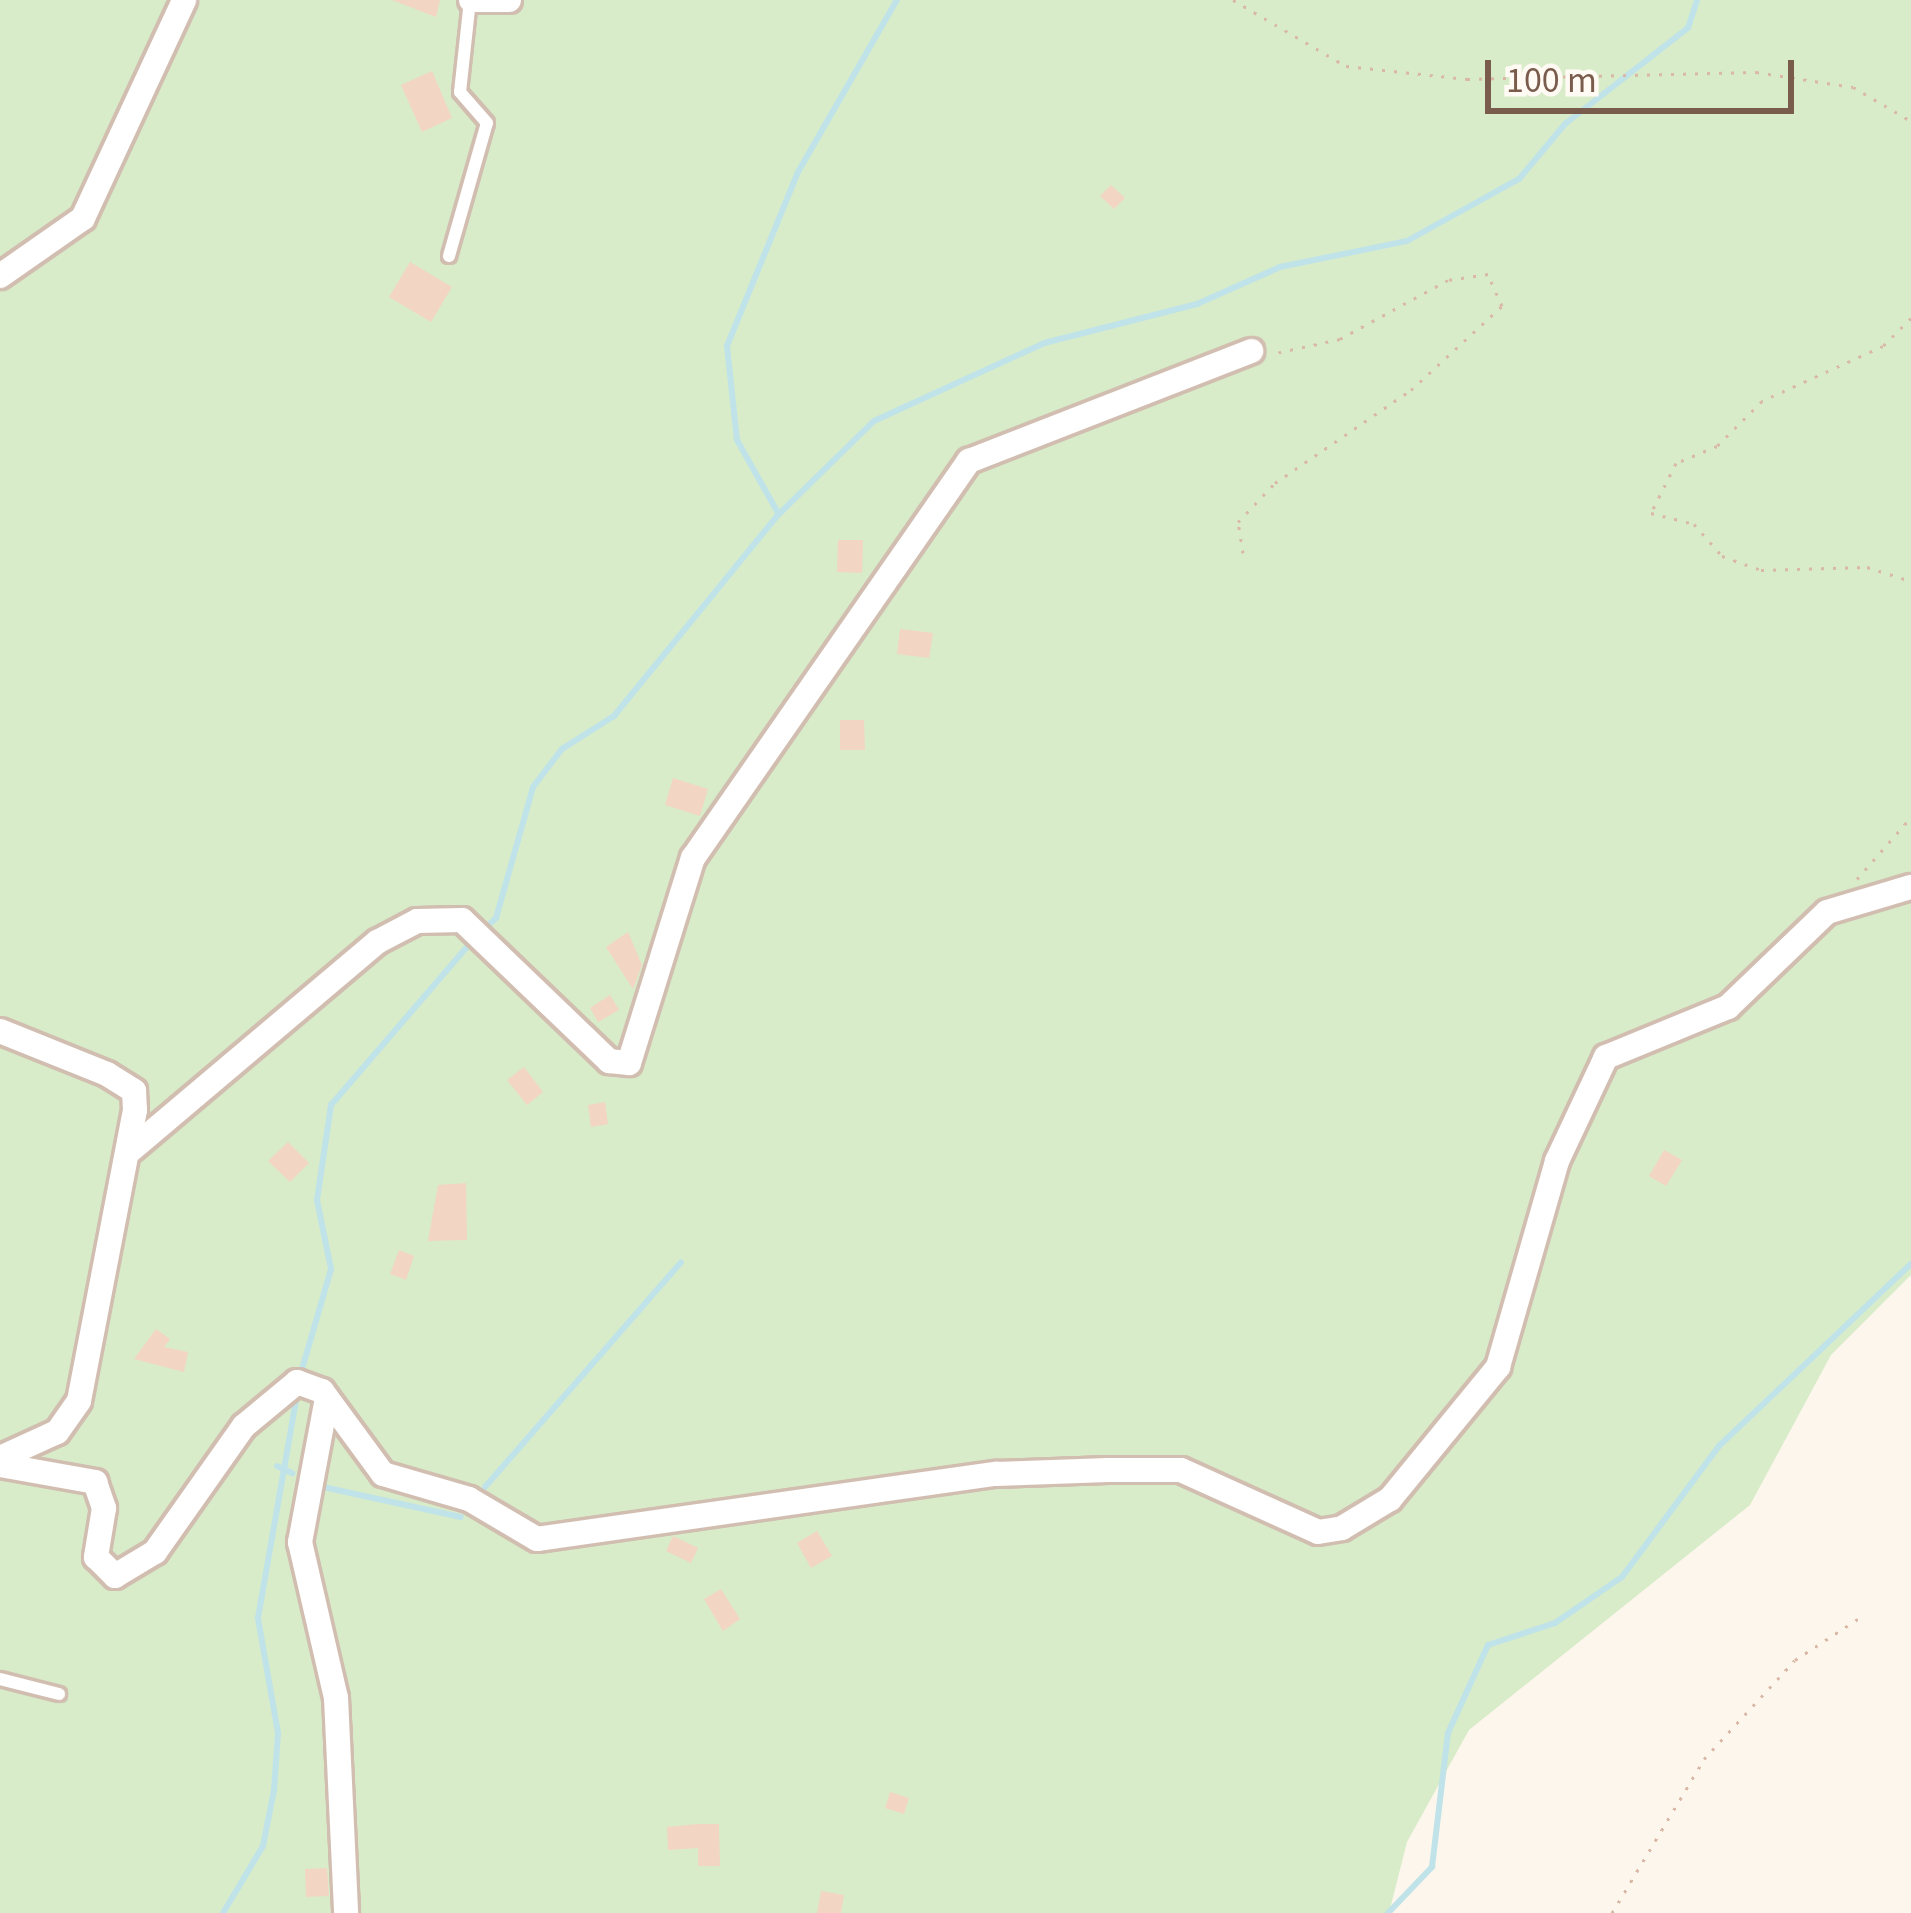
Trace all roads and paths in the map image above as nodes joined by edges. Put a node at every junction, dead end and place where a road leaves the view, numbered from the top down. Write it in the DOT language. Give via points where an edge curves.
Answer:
graph roads {
  1 [pos="184,0"];
  2 [pos="471,0"];
  3 [pos="509,0"];
  4 [pos="1233,0"];
  5 [pos="1911,121"];
  6 [pos="448,256"];
  7 [pos="0,276"];
  8 [pos="1911,318"];
  9 [pos="1252,351"];
  10 [pos="1243,553"];
  11 [pos="1911,581"];
  12 [pos="1911,817"];
  13 [pos="1911,887"];
  14 [pos="1843,907"];
  15 [pos="0,1030"];
  16 [pos="132,1149"];
  17 [pos="327,1398"];
  18 [pos="0,1462"];
  19 [pos="1861,1617"];
  20 [pos="0,1678"];
  21 [pos="59,1694"];
  22 [pos="346,1913"];
  23 [pos="1612,1913"];
  1 -- 7 [label="street" via="83,218"];
  2 -- 3 [label="street"];
  2 -- 6 [label="lane" via="460,92 487,123"];
  4 -- 5 [label="path" via="1346,66 1467,79 1756,73 1853,87"];
  8 -- 11 [label="path" via="1882,346 1762,401 1717,446 1676,463 1651,513 1694,524 1722,556 1761,570 1867,567"];
  9 -- 10 [label="path" via="1340,339 1448,280 1488,274 1502,306 1411,391 1275,483 1238,522"];
  9 -- 16 [label="street" via="969,461 692,858 629,1063 609,1061 462,920 417,922 377,942"];
  12 -- 14 [label="path"];
  13 -- 14 [label="street"];
  14 -- 17 [label="street" via="1791,938 1728,1007 1606,1057 1557,1161 1498,1367 1390,1499 1342,1528 1318,1532 1181,1470 1108,1469 996,1474 537,1539 469,1499 383,1474"];
  15 -- 16 [label="street" via="134,1091"];
  16 -- 18 [label="street" via="80,1401 57,1432"];
  17 -- 18 [label="street" via="297,1382 272,1394 126,1574 107,1573 96,1557 104,1508 95,1481"];
  17 -- 22 [label="street" via="301,1542 336,1698"];
  19 -- 23 [label="path" via="1795,1660 1704,1759"];
  20 -- 21 [label="lane"];
}
